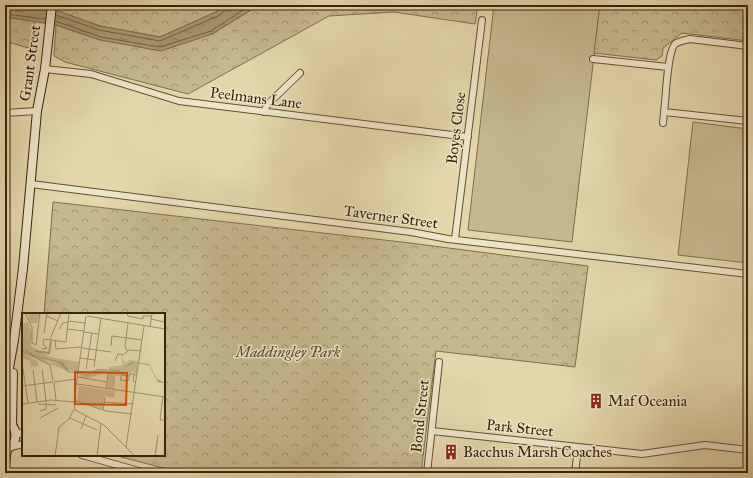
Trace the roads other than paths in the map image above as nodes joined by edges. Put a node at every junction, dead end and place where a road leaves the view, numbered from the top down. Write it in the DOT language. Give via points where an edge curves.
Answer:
graph roads {
  1 [pos="52,5"];
  2 [pos="482,20"];
  3 [pos="748,46"];
  4 [pos="594,59"];
  5 [pos="668,67"];
  6 [pos="45,69"];
  7 [pos="300,73"];
  8 [pos="37,111"];
  9 [pos="264,112"];
  10 [pos="664,112"];
  11 [pos="5,113"];
  12 [pos="748,121"];
  13 [pos="663,123"];
  14 [pos="468,137"];
  15 [pos="31,184"];
  16 [pos="456,239"];
  17 [pos="748,274"];
  18 [pos="14,340"];
  19 [pos="439,362"];
  20 [pos="5,390"];
  21 [pos="14,428"];
  22 [pos="432,431"];
  23 [pos="22,444"];
  24 [pos="578,448"];
  25 [pos="8,449"];
  26 [pos="748,450"];
  27 [pos="86,456"];
  28 [pos="5,462"];
  29 [pos="146,473"];
  30 [pos="427,473"];
  31 [pos="575,473"];
  1 -- 6 [label="main road, Grant Street"];
  2 -- 14 [label="street, Boyes Close"];
  3 -- 5 [label="street" via="682,40 675,44 670,53"];
  4 -- 5 [label="street"];
  5 -- 10 [label="street"];
  6 -- 8 [label="main road, Grant Street"];
  6 -- 9 [label="street, Peelmans Lane" via="91,74 179,101"];
  7 -- 9 [label="street"];
  8 -- 11 [label="street"];
  8 -- 15 [label="main road, Grant Street"];
  9 -- 14 [label="street, Peelmans Lane"];
  10 -- 12 [label="street"];
  10 -- 13 [label="street"];
  14 -- 16 [label="street, Boyes Close"];
  15 -- 16 [label="street, Taverner Street"];
  15 -- 18 [label="main road, Grant Street"];
  16 -- 17 [label="street, Taverner Street"];
  18 -- 20 [label="main road, Grant Street"];
  18 -- 21 [label="main road, Grant Street"];
  19 -- 22 [label="street, Bond Street"];
  21 -- 25 [label="main road, Grant Street" via="15,439"];
  22 -- 24 [label="street, Park Street"];
  22 -- 30 [label="street, Bond Street"];
  23 -- 25 [label="street"];
  24 -- 26 [label="street, Park Street" via="642,454 705,444"];
  24 -- 31 [label="street"];
  25 -- 28 [label="main road"];
  27 -- 29 [label="street"];
}
